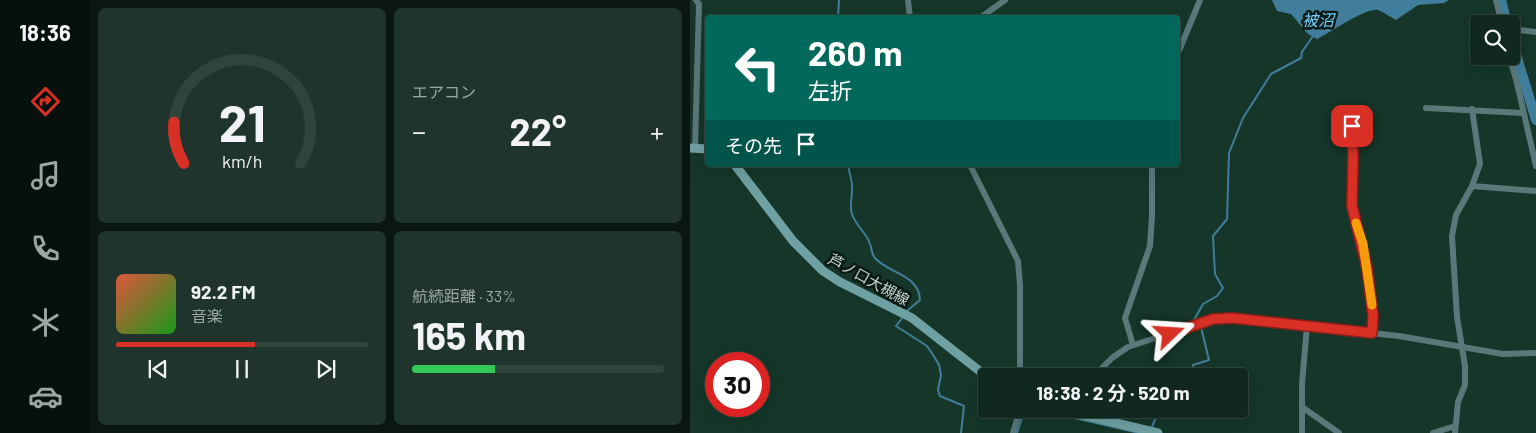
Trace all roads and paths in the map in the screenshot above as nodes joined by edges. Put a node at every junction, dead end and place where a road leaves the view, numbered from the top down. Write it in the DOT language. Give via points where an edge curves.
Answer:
graph roads {
  1 [pos="696,0"];
  2 [pos="908,0"];
  3 [pos="1005,0"];
  4 [pos="1200,0"];
  5 [pos="1496,0"];
  6 [pos="910,15"];
  7 [pos="984,15"];
  8 [pos="1500,15"];
  9 [pos="1520,30"];
  10 [pos="1536,32"];
  11 [pos="1180,48"];
  12 [pos="1511,65"];
  13 [pos="1426,108"];
  14 [pos="1472,110"];
  15 [pos="1350,112"];
  16 [pos="1524,113"];
  17 [pos="692,148"];
  18 [pos="705,149"];
  19 [pos="1536,166"];
  20 [pos="737,167"];
  21 [pos="971,167"];
  22 [pos="1152,167"];
  23 [pos="1472,186"];
  24 [pos="1536,191"];
  25 [pos="1307,326"];
  26 [pos="1372,333"];
  27 [pos="1133,345"];
  28 [pos="1462,346"];
  29 [pos="1536,353"];
  30 [pos="1020,368"];
  31 [pos="1102,368"];
  32 [pos="978,370"];
  33 [pos="1302,407"];
  34 [pos="1017,418"];
  35 [pos="1096,418"];
  36 [pos="1455,430"];
  37 [pos="1013,433"];
  38 [pos="1158,433"];
  39 [pos="1302,433"];
  40 [pos="1339,433"];
  41 [pos="1433,433"];
  1 -- 17 [label="street" via="699,4"];
  2 -- 6 [label="street"];
  3 -- 7 [label="street"];
  4 -- 11 [label="street"];
  5 -- 8 [label="street"];
  9 -- 10 [label="street"];
  12 -- 16 [label="street"];
  13 -- 14 [label="street"];
  14 -- 16 [label="street"];
  14 -- 23 [label="street" via="1480,160"];
  15 -- 26 [label="street" via="1352,206 1367,268"];
  16 -- 19 [label="street"];
  17 -- 18 [label="main road"];
  20 -- 32 [label="main road, 芦ノ口大槻線" via="794,241 822,271 912,318"];
  21 -- 30 [label="street" via="1018,261"];
  22 -- 27 [label="street" via="1150,246 1125,318"];
  23 -- 24 [label="street"];
  23 -- 28 [label="street" via="1456,215 1452,236"];
  25 -- 26 [label="street"];
  25 -- 27 [label="street" via="1267,320 1213,319"];
  25 -- 33 [label="street"];
  26 -- 28 [label="street"];
  27 -- 31 [label="street"];
  28 -- 29 [label="street" via="1503,354"];
  28 -- 36 [label="street" via="1465,385 1458,402"];
  33 -- 39 [label="street"];
  33 -- 40 [label="street"];
  34 -- 37 [label="street"];
  35 -- 38 [label="main road"];
  36 -- 41 [label="street"];
}
